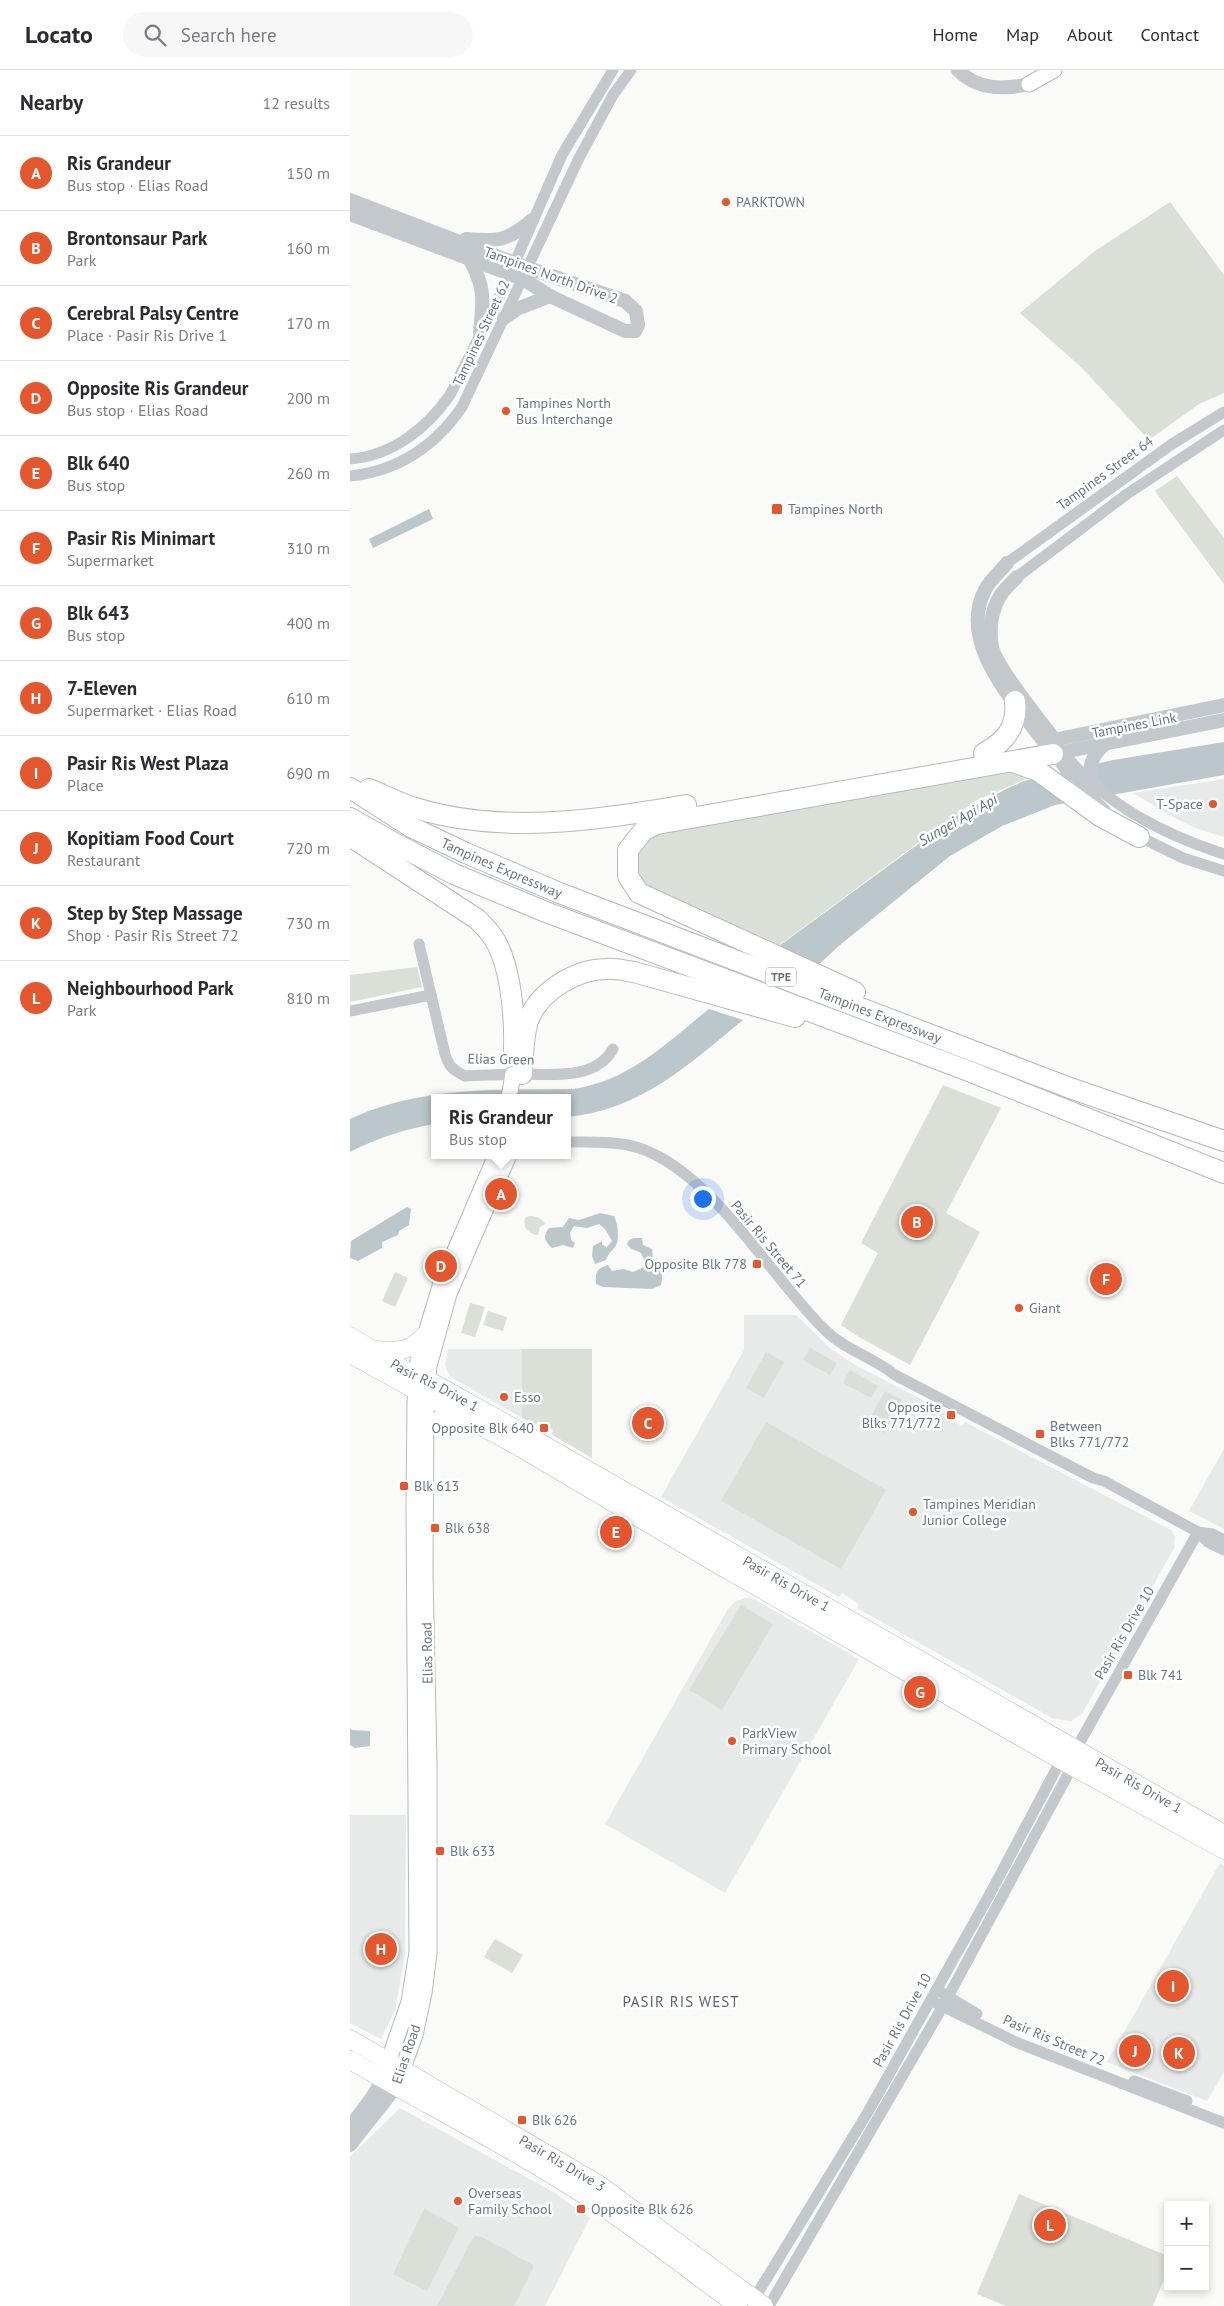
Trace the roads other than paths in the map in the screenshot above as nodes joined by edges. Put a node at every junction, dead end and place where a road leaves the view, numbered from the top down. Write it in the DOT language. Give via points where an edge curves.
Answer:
graph roads {
  1 [pos="613,70"];
  2 [pos="631,70"];
  3 [pos="958,70"];
  4 [pos="1054,70"];
  5 [pos="1029,84"];
  6 [pos="350,200"];
  7 [pos="350,214"];
  8 [pos="532,220"];
  9 [pos="450,238"];
  10 [pos="470,260"];
  11 [pos="519,271"];
  12 [pos="550,296"];
  13 [pos="504,318"];
  14 [pos="480,333"];
  15 [pos="483,364"];
  16 [pos="461,371"];
  17 [pos="1224,412"];
  18 [pos="1224,430"];
  19 [pos="350,459"];
  20 [pos="350,476"];
  21 [pos="1007,563"];
  22 [pos="1017,577"];
  23 [pos="1015,701"];
  24 [pos="1224,706"];
  25 [pos="1224,720"];
  26 [pos="1105,744"];
  27 [pos="1055,751"];
  28 [pos="984,753"];
  29 [pos="1009,762"];
  30 [pos="1094,785"];
  31 [pos="350,787"];
  32 [pos="1091,804"];
  33 [pos="350,818"];
  34 [pos="350,836"];
  35 [pos="1139,837"];
  36 [pos="1224,854"];
  37 [pos="1224,871"];
  38 [pos="419,944"];
  39 [pos="431,995"];
  40 [pos="350,1012"];
  41 [pos="858,1029"];
  42 [pos="613,1049"];
  43 [pos="1026,1071"];
  44 [pos="516,1087"];
  45 [pos="1063,1108"];
  46 [pos="1224,1141"];
  47 [pos="571,1142"];
  48 [pos="494,1159"];
  49 [pos="507,1159"];
  50 [pos="1224,1173"];
  51 [pos="1224,1184"];
  52 [pos="426,1334"];
  53 [pos="350,1336"];
  54 [pos="374,1350"];
  55 [pos="350,1354"];
  56 [pos="421,1386"];
  57 [pos="426,1429"];
  58 [pos="494,1433"];
  59 [pos="1198,1532"];
  60 [pos="1224,1540"];
  61 [pos="1224,1550"];
  62 [pos="1076,1749"];
  63 [pos="1067,1763"];
  64 [pos="1224,1834"];
  65 [pos="1224,1850"];
  66 [pos="962,1944"];
  67 [pos="974,1950"];
  68 [pos="936,1990"];
  69 [pos="930,2000"];
  70 [pos="946,2001"];
  71 [pos="350,2039"];
  72 [pos="350,2060"];
  73 [pos="396,2065"];
  74 [pos="389,2083"];
  75 [pos="1224,2115"];
  76 [pos="1224,2123"];
  77 [pos="350,2127"];
  78 [pos="350,2145"];
  79 [pos="759,2304"];
  80 [pos="738,2306"];
  1 -- 8 [label="street, Tampines Street 62" via="562,155"];
  2 -- 11 [label="street, Tampines Street 62" via="613,94"];
  3 -- 5 [label="street" via="974,82 989,87 1008,89"];
  4 -- 5 [label="main road"];
  6 -- 9 [label="street, Tampines North Drive 2"];
  7 -- 10 [label="street, Tampines North Drive 2"];
  8 -- 9 [label="street" via="516,234 490,241"];
  8 -- 11 [label="street, Tampines Street 62"];
  9 -- 11 [label="street, Tampines North Drive 2"];
  10 -- 11 [label="street, Tampines North Drive 2"];
  10 -- 14 [label="street" via="484,298"];
  11 -- 12 [label="street, Tampines North Drive 2"];
  11 -- 12 [label="street, Tampines North Drive 2" via="625,301 636,311 638,325 635,331 624,331"];
  11 -- 13 [label="street, Tampines Street 62"];
  11 -- 14 [label="street, Tampines Street 62"];
  12 -- 13 [label="street" via="517,308"];
  13 -- 15 [label="street, Tampines Street 62"];
  14 -- 16 [label="street, Tampines Street 62"];
  15 -- 16 [label="street" via="475,362"];
  15 -- 20 [label="street, Tampines Street 62" via="462,407 432,442 390,468"];
  16 -- 19 [label="street, Tampines Street 62" via="450,395 417,432 383,452"];
  17 -- 21 [label="street, Tampines Street 64" via="1172,444"];
  18 -- 22 [label="street" via="1128,494"];
  21 -- 23 [label="street" via="985,591 978,616 979,640 994,673"];
  22 -- 27 [label="street" via="999,596 993,612 990,628 992,648"];
  23 -- 27 [label="street"];
  23 -- 28 [label="highway" via="1013,724 999,745"];
  24 -- 27 [label="street, Tampines Link"];
  25 -- 26 [label="street, Tampines Link"];
  26 -- 27 [label="street, Tampines Link"];
  26 -- 30 [label="street" via="1091,762 1090,776"];
  27 -- 28 [label="highway"];
  27 -- 29 [label="highway"];
  27 -- 30 [label="street"];
  27 -- 32 [label="street"];
  28 -- 31 [label="highway" via="679,806 553,823 515,824 447,815 415,808 368,789"];
  29 -- 32 [label="highway" via="1038,771"];
  29 -- 43 [label="highway" via="657,824 644,830 628,850 628,876 639,893"];
  30 -- 36 [label="street" via="1158,828"];
  31 -- 43 [label="highway, Tampines Expressway / TPE" via="411,827 557,892"];
  32 -- 35 [label="highway" via="1119,828"];
  33 -- 41 [label="highway, Tampines Expressway / TPE" via="454,874 546,912"];
  34 -- 44 [label="highway" via="477,919 491,934 508,979"];
  35 -- 37 [label="street" via="1182,858"];
  38 -- 39 [label="street, Elias Green"];
  39 -- 40 [label="street"];
  39 -- 44 [label="street, Elias Green" via="448,1065 465,1076"];
  41 -- 44 [label="highway" via="788,1016 634,972 608,968 591,970 556,986 536,1005 528,1022"];
  41 -- 45 [label="highway, Tampines Expressway / TPE"];
  42 -- 44 [label="street, Elias Green" via="607,1059 589,1069"];
  43 -- 46 [label="highway, Tampines Expressway / TPE"];
  45 -- 50 [label="highway, Tampines Expressway / TPE"];
  45 -- 51 [label="highway"];
  47 -- 59 [label="street, Pasir Ris Street 71" via="628,1146 649,1152 689,1176 806,1311 848,1348"];
  48 -- 52 [label="main road, Elias Road" via="441,1283"];
  49 -- 56 [label="main road, Elias Road" via="449,1294"];
  52 -- 54 [label="main road" via="415,1346 406,1349"];
  52 -- 56 [label="main road, Elias Road" via="418,1360"];
  53 -- 54 [label="main road, Pasir Ris Drive 1"];
  54 -- 56 [label="main road, Pasir Ris Drive 1"];
  55 -- 56 [label="main road, Pasir Ris Drive 1"];
  56 -- 57 [label="main road, Elias Road"];
  56 -- 58 [label="main road, Pasir Ris Drive 1"];
  56 -- 62 [label="main road, Pasir Ris Drive 1"];
  56 -- 73 [label="main road, Elias Road" via="414,1544 417,1952"];
  57 -- 58 [label="main road" via="437,1420 453,1418 472,1428"];
  57 -- 73 [label="main road, Elias Road" via="429,1953 415,2035"];
  58 -- 63 [label="main road, Pasir Ris Drive 1"];
  59 -- 60 [label="street, Pasir Ris Street 71"];
  59 -- 61 [label="street, Pasir Ris Street 71" via="1208,1542"];
  59 -- 62 [label="street, Pasir Ris Drive 10"];
  62 -- 63 [label="street, Pasir Ris Drive 10"];
  62 -- 64 [label="main road, Pasir Ris Drive 1"];
  63 -- 65 [label="main road, Pasir Ris Drive 1"];
  63 -- 66 [label="street, Pasir Ris Drive 10"];
  63 -- 67 [label="street, Pasir Ris Drive 10"];
  66 -- 67 [label="street"];
  66 -- 68 [label="street, Pasir Ris Drive 10"];
  67 -- 70 [label="street, Pasir Ris Drive 10"];
  68 -- 69 [label="street, Pasir Ris Drive 10"];
  68 -- 70 [label="street, Pasir Ris Street 72"];
  69 -- 70 [label="street, Pasir Ris Street 72"];
  69 -- 79 [label="street, Pasir Ris Drive 10"];
  70 -- 75 [label="street, Pasir Ris Street 72" via="1024,2039"];
  70 -- 76 [label="street, Pasir Ris Street 72" via="1018,2043"];
  70 -- 79 [label="street, Pasir Ris Drive 10"];
  71 -- 73 [label="main road, Pasir Ris Drive 3"];
  72 -- 74 [label="main road, Pasir Ris Drive 3"];
  73 -- 74 [label="main road, Elias Road"];
  73 -- 79 [label="main road, Pasir Ris Drive 3" via="598,2184"];
  74 -- 77 [label="street, Elias Road" via="371,2099"];
  74 -- 78 [label="street, Elias Road"];
  74 -- 80 [label="main road, Pasir Ris Drive 3" via="489,2138 603,2207"];
}
